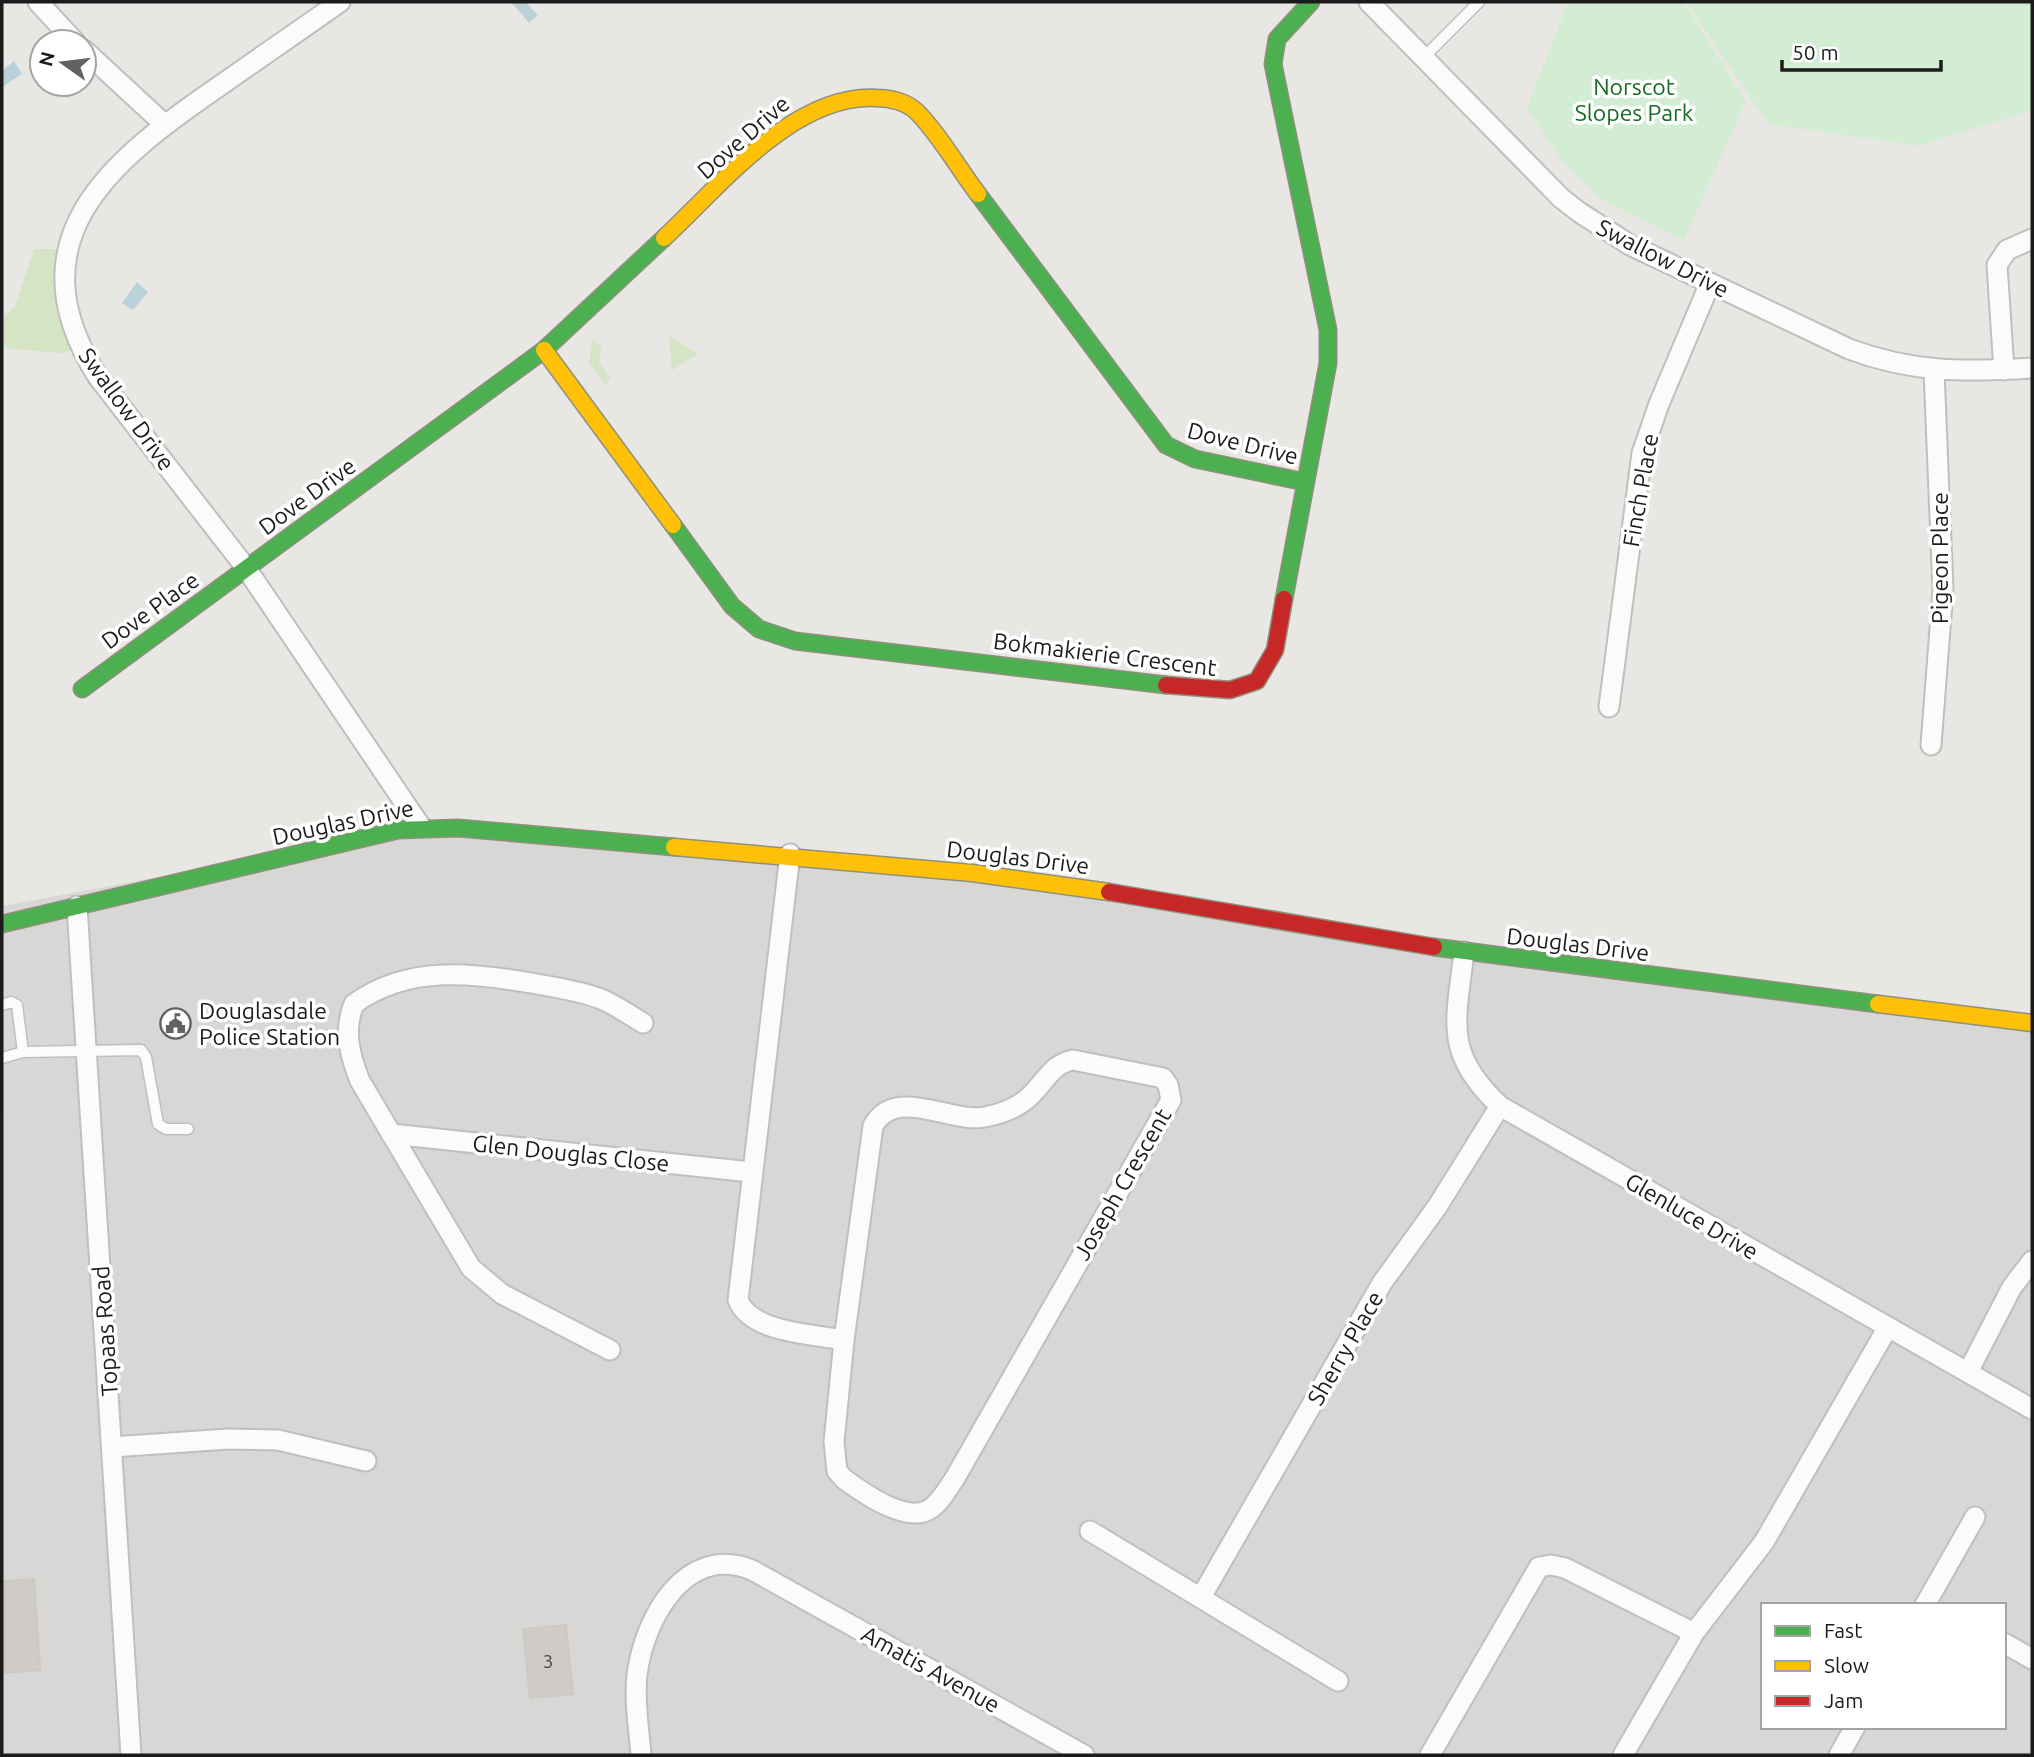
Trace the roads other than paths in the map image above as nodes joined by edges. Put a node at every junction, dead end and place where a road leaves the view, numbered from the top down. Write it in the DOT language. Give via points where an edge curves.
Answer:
graph roads {
  1 [pos="38,2"];
  2 [pos="340,2"];
  3 [pos="1311,2"];
  4 [pos="1369,2"];
  5 [pos="1479,2"];
  6 [pos="62,28"];
  7 [pos="1423,57"];
  8 [pos="98,63"];
  9 [pos="164,124"];
  10 [pos="2032,239"];
  11 [pos="1710,283"];
  12 [pos="544,350"];
  13 [pos="2032,368"];
  14 [pos="2004,370"];
  15 [pos="1934,371"];
  16 [pos="1305,482"];
  17 [pos="246,568"];
  18 [pos="82,689"];
  19 [pos="1609,707"];
  20 [pos="1931,745"];
  21 [pos="421,827"];
  22 [pos="790,855"];
  23 [pos="78,906"];
  24 [pos="2,924"];
  25 [pos="1464,951"];
  26 [pos="2,1005"];
  27 [pos="643,1023"];
  28 [pos="2032,1023"];
  29 [pos="88,1049"];
  30 [pos="23,1052"];
  31 [pos="2,1058"];
  32 [pos="1500,1106"];
  33 [pos="188,1129"];
  34 [pos="391,1134"];
  35 [pos="751,1172"];
  36 [pos="2032,1261"];
  37 [pos="1888,1327"];
  38 [pos="844,1340"];
  39 [pos="610,1350"];
  40 [pos="1968,1372"];
  41 [pos="2032,1409"];
  42 [pos="112,1447"];
  43 [pos="366,1461"];
  44 [pos="1975,1517"];
  45 [pos="1090,1531"];
  46 [pos="1201,1597"];
  47 [pos="1931,1603"];
  48 [pos="1694,1633"];
  49 [pos="2006,1644"];
  50 [pos="2032,1659"];
  51 [pos="1338,1681"];
  52 [pos="1854,1729"];
  53 [pos="131,1755"];
  54 [pos="641,1755"];
  55 [pos="1084,1755"];
  56 [pos="1430,1755"];
  57 [pos="1623,1755"];
  58 [pos="1839,1755"];
  1 -- 6 [label="street"];
  2 -- 9 [label="street, Swallow Drive"];
  3 -- 16 [label="street, Bokmakierie Crescent" via="1276,38 1273,64 1328,330 1325,391"];
  4 -- 7 [label="street, Swallow Drive"];
  5 -- 7 [label="lane"];
  7 -- 11 [label="street, Swallow Drive" via="1579,212 1630,244"];
  8 -- 9 [label="street"];
  9 -- 17 [label="street, Swallow Drive" via="106,176 83,210 69,247 67,303 82,352 98,377"];
  10 -- 14 [label="street" via="2007,250 1997,265"];
  11 -- 15 [label="street, Swallow Drive" via="1882,362"];
  11 -- 19 [label="street, Finch Place" via="1642,453"];
  12 -- 16 [label="street, Dove Drive" via="782,127 817,107 883,98 910,106 926,121 1166,445 1195,459"];
  12 -- 16 [label="street, Bokmakierie Crescent" via="733,606 759,629 795,641 1204,690 1245,689 1263,676 1275,650"];
  12 -- 17 [label="street, Dove Drive"];
  13 -- 14 [label="street, Swallow Drive"];
  14 -- 15 [label="street, Swallow Drive"];
  15 -- 20 [label="street, Pigeon Place" via="1943,590"];
  17 -- 18 [label="street, Dove Place"];
  17 -- 21 [label="street, Swallow Drive"];
  21 -- 22 [label="street, Douglas Drive"];
  21 -- 23 [label="street, Douglas Drive"];
  22 -- 25 [label="street, Douglas Drive" via="1052,883"];
  22 -- 35 [label="street"];
  23 -- 24 [label="street, Douglas Drive"];
  23 -- 29 [label="street, Topaas Road"];
  25 -- 28 [label="street, Douglas Drive"];
  25 -- 32 [label="street, Glenluce Drive" via="1457,1040 1468,1072"];
  26 -- 30 [label="lane" via="17,1005"];
  27 -- 34 [label="street" via="599,998 516,980 459,974 385,986 355,1004 348,1036 360,1081"];
  29 -- 30 [label="lane"];
  29 -- 33 [label="lane" via="144,1052 158,1124 166,1129"];
  29 -- 42 [label="street, Topaas Road"];
  30 -- 31 [label="lane"];
  32 -- 37 [label="street, Glenluce Drive"];
  32 -- 46 [label="street, Sherry Place" via="1437,1207 1382,1283"];
  34 -- 35 [label="street, Glen Douglas Close"];
  34 -- 39 [label="street" via="478,1276 521,1305"];
  35 -- 38 [label="street" via="738,1300 741,1308 761,1324"];
  36 -- 40 [label="street" via="2012,1287"];
  37 -- 40 [label="street, Glenluce Drive"];
  37 -- 48 [label="street" via="1764,1542"];
  38 -- 38 [label="street, Joseph Crescent" via="870,1139 881,1115 919,1107 985,1117 1017,1106 1057,1065 1073,1060 1156,1075 1168,1084 1171,1100 955,1478 929,1509 919,1513 900,1510 857,1488 837,1471 834,1442"];
  40 -- 41 [label="street, Glenluce Drive"];
  42 -- 43 [label="street" via="278,1440"];
  42 -- 53 [label="street, Topaas Road"];
  44 -- 47 [label="street"];
  45 -- 46 [label="street"];
  46 -- 51 [label="street"];
  48 -- 56 [label="street" via="1564,1568 1539,1567"];
  48 -- 57 [label="street"];
  49 -- 50 [label="street"];
  52 -- 58 [label="street"];
  54 -- 55 [label="street, Amatis Avenue" via="638,1675 649,1634 683,1578 720,1563 740,1565 777,1584"];
}
